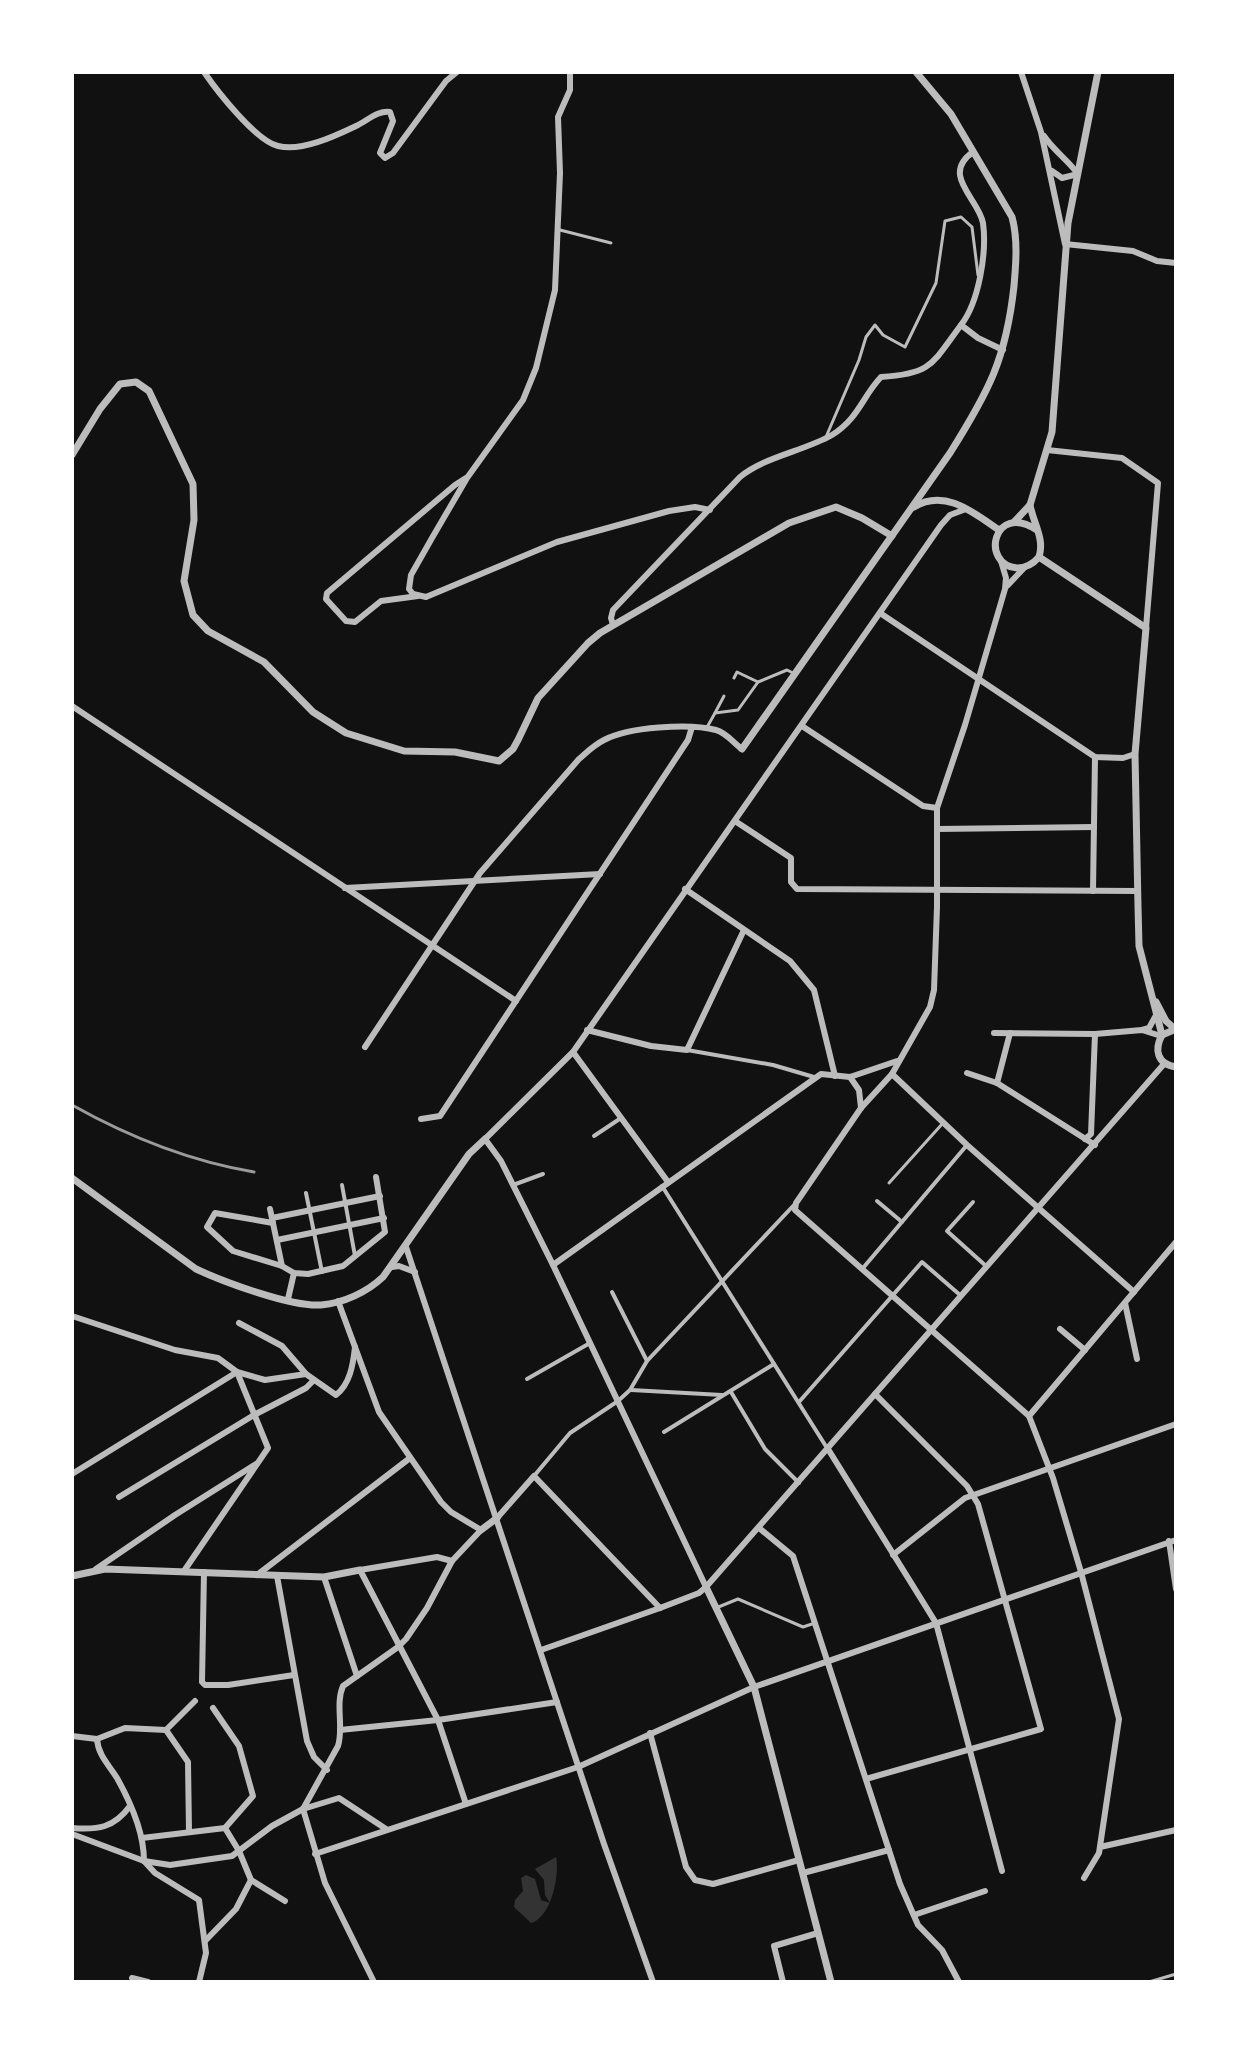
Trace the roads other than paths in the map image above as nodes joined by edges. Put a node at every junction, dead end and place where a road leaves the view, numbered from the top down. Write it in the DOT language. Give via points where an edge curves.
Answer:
graph roads {
  1 [pos="204,72"];
  2 [pos="457,72"];
  3 [pos="570,72"];
  4 [pos="916,72"];
  5 [pos="1021,72"];
  6 [pos="1098,72"];
  7 [pos="1041,132"];
  8 [pos="1083,149"];
  9 [pos="973,152"];
  10 [pos="1061,157"];
  11 [pos="1050,168"];
  12 [pos="1078,174"];
  13 [pos="557,233"];
  14 [pos="611,243"];
  15 [pos="1065,244"];
  16 [pos="1176,263"];
  17 [pos="979,279"];
  18 [pos="961,325"];
  19 [pos="1004,350"];
  20 [pos="825,438"];
  21 [pos="1047,450"];
  22 [pos="72,455"];
  23 [pos="467,478"];
  24 [pos="928,483"];
  25 [pos="934,499"];
  26 [pos="1030,505"];
  27 [pos="913,508"];
  28 [pos="966,509"];
  29 [pos="710,510"];
  30 [pos="1015,521"];
  31 [pos="999,530"];
  32 [pos="1037,530"];
  33 [pos="892,536"];
  34 [pos="1039,557"];
  35 [pos="1001,561"];
  36 [pos="1025,568"];
  37 [pos="1005,589"];
  38 [pos="418,596"];
  39 [pos="880,613"];
  40 [pos="613,625"];
  41 [pos="1146,628"];
  42 [pos="795,674"];
  43 [pos="734,678"];
  44 [pos="978,679"];
  45 [pos="758,682"];
  46 [pos="724,696"];
  47 [pos="72,706"];
  48 [pos="715,713"];
  49 [pos="802,726"];
  50 [pos="692,727"];
  51 [pos="706,729"];
  52 [pos="748,738"];
  53 [pos="731,739"];
  54 [pos="742,749"];
  55 [pos="1135,754"];
  56 [pos="1095,757"];
  57 [pos="937,808"];
  58 [pos="735,821"];
  59 [pos="1094,827"];
  60 [pos="937,829"];
  61 [pos="600,874"];
  62 [pos="475,881"];
  63 [pos="345,888"];
  64 [pos="685,889"];
  65 [pos="937,889"];
  66 [pos="1093,891"];
  67 [pos="1137,891"];
  68 [pos="744,930"];
  69 [pos="432,946"];
  70 [pos="1151,992"];
  71 [pos="516,1001"];
  72 [pos="1155,1017"];
  73 [pos="1176,1029"];
  74 [pos="587,1030"];
  75 [pos="1142,1030"];
  76 [pos="994,1033"];
  77 [pos="1010,1033"];
  78 [pos="1095,1034"];
  79 [pos="1161,1035"];
  80 [pos="365,1047"];
  81 [pos="687,1050"];
  82 [pos="573,1052"];
  83 [pos="899,1060"];
  84 [pos="1164,1064"];
  85 [pos="1176,1067"];
  86 [pos="967,1073"];
  87 [pos="892,1074"];
  88 [pos="818,1076"];
  89 [pos="835,1076"];
  90 [pos="850,1077"];
  91 [pos="997,1083"];
  92 [pos="861,1108"];
  93 [pos="621,1118"];
  94 [pos="421,1119"];
  95 [pos="944,1122"];
  96 [pos="1092,1128"];
  97 [pos="1105,1133"];
  98 [pos="594,1136"];
  99 [pos="485,1139"];
  100 [pos="1085,1139"];
  101 [pos="967,1145"];
  102 [pos="1095,1145"];
  103 [pos="543,1174"];
  104 [pos="376,1177"];
  105 [pos="72,1178"];
  106 [pos="889,1183"];
  107 [pos="665,1184"];
  108 [pos="342,1185"];
  109 [pos="513,1185"];
  110 [pos="306,1193"];
  111 [pos="380,1196"];
  112 [pos="877,1201"];
  113 [pos="973,1202"];
  114 [pos="346,1203"];
  115 [pos="796,1203"];
  116 [pos="270,1209"];
  117 [pos="1039,1209"];
  118 [pos="310,1210"];
  119 [pos="384,1218"];
  120 [pos="273,1221"];
  121 [pos="902,1222"];
  122 [pos="350,1225"];
  123 [pos="314,1232"];
  124 [pos="277,1240"];
  125 [pos="1175,1244"];
  126 [pos="406,1247"];
  127 [pos="356,1259"];
  128 [pos="553,1265"];
  129 [pos="282,1266"];
  130 [pos="392,1267"];
  131 [pos="988,1267"];
  132 [pos="861,1270"];
  133 [pos="322,1272"];
  134 [pos="415,1272"];
  135 [pos="294,1273"];
  136 [pos="722,1281"];
  137 [pos="612,1292"];
  138 [pos="1134,1292"];
  139 [pos="892,1296"];
  140 [pos="962,1297"];
  141 [pos="288,1299"];
  142 [pos="338,1301"];
  143 [pos="1125,1303"];
  144 [pos="72,1316"];
  145 [pos="239,1323"];
  146 [pos="1060,1329"];
  147 [pos="931,1331"];
  148 [pos="355,1343"];
  149 [pos="590,1343"];
  150 [pos="1085,1350"];
  151 [pos="1137,1359"];
  152 [pos="647,1361"];
  153 [pos="774,1363"];
  154 [pos="237,1372"];
  155 [pos="306,1374"];
  156 [pos="527,1379"];
  157 [pos="314,1380"];
  158 [pos="630,1390"];
  159 [pos="732,1390"];
  160 [pos="875,1394"];
  161 [pos="724,1395"];
  162 [pos="618,1401"];
  163 [pos="799,1402"];
  164 [pos="254,1415"];
  165 [pos="1029,1416"];
  166 [pos="1176,1424"];
  167 [pos="664,1432"];
  168 [pos="828,1449"];
  169 [pos="410,1458"];
  170 [pos="259,1463"];
  171 [pos="1049,1469"];
  172 [pos="72,1474"];
  173 [pos="534,1476"];
  174 [pos="799,1483"];
  175 [pos="973,1496"];
  176 [pos="119,1497"];
  177 [pos="497,1518"];
  178 [pos="759,1528"];
  179 [pos="481,1530"];
  180 [pos="1176,1533"];
  181 [pos="1172,1540"];
  182 [pos="893,1555"];
  183 [pos="452,1561"];
  184 [pos="96,1569"];
  185 [pos="360,1570"];
  186 [pos="184,1571"];
  187 [pos="204,1572"];
  188 [pos="1081,1572"];
  189 [pos="257,1575"];
  190 [pos="72,1576"];
  191 [pos="277,1576"];
  192 [pos="324,1577"];
  193 [pos="706,1587"];
  194 [pos="1176,1589"];
  195 [pos="1006,1599"];
  196 [pos="660,1608"];
  197 [pos="716,1608"];
  198 [pos="816,1623"];
  199 [pos="936,1623"];
  200 [pos="398,1647"];
  201 [pos="541,1650"];
  202 [pos="829,1661"];
  203 [pos="294,1675"];
  204 [pos="357,1676"];
  205 [pos="754,1687"];
  206 [pos="195,1701"];
  207 [pos="557,1702"];
  208 [pos="213,1708"];
  209 [pos="438,1720"];
  210 [pos="166,1730"];
  211 [pos="340,1730"];
  212 [pos="650,1733"];
  213 [pos="72,1736"];
  214 [pos="97,1739"];
  215 [pos="970,1749"];
  216 [pos="578,1767"];
  217 [pos="327,1770"];
  218 [pos="866,1779"];
  219 [pos="466,1804"];
  220 [pos="130,1806"];
  221 [pos="303,1809"];
  222 [pos="72,1828"];
  223 [pos="225,1828"];
  224 [pos="386,1829"];
  225 [pos="1176,1830"];
  226 [pos="189,1832"];
  227 [pos="72,1834"];
  228 [pos="142,1838"];
  229 [pos="1100,1847"];
  230 [pos="889,1850"];
  231 [pos="239,1851"];
  232 [pos="315,1854"];
  233 [pos="799,1860"];
  234 [pos="144,1861"];
  235 [pos="1002,1871"];
  236 [pos="803,1873"];
  237 [pos="1084,1878"];
  238 [pos="251,1880"];
  239 [pos="985,1891"];
  240 [pos="285,1901"];
  241 [pos="914,1915"];
  242 [pos="818,1933"];
  243 [pos="205,1941"];
  244 [pos="1176,1974"];
  245 [pos="132,1978"];
  246 [pos="148,1982"];
  247 [pos="199,1982"];
  248 [pos="374,1982"];
  249 [pos="653,1982"];
  250 [pos="783,1982"];
  251 [pos="831,1982"];
  252 [pos="959,1982"];
  253 [pos="1149,1982"];
  1 -- 2 [label="street" via="243,120 280,147 312,143 390,112 393,121 380,153 385,158"];
  3 -- 13 [label="street" via="570,90 558,117"];
  4 -- 9 [label="street" via="951,114"];
  5 -- 7 [label="street"];
  6 -- 8 [label="street"];
  7 -- 10 [label="street"];
  7 -- 11 [label="street"];
  8 -- 10 [label="street"];
  8 -- 12 [label="street"];
  9 -- 17 [label="street" via="960,175 983,222"];
  9 -- 19 [label="street" via="1015,229 1015,274"];
  10 -- 12 [label="street"];
  11 -- 12 [label="street" via="1062,178"];
  11 -- 15 [label="street"];
  12 -- 15 [label="street"];
  13 -- 14 [label="lane"];
  13 -- 23 [label="street" via="555,290 530,387"];
  15 -- 16 [label="street" via="1133,251"];
  15 -- 21 [label="street"];
  17 -- 18 [label="street" via="971,311"];
  17 -- 20 [label="lane" via="972,227 961,217 945,221 936,283 905,347 875,325"];
  18 -- 19 [label="street"];
  18 -- 20 [label="street" via="925,369 881,377 857,413"];
  19 -- 24 [label="street" via="981,405"];
  20 -- 29 [label="street" via="751,468"];
  21 -- 26 [label="street"];
  21 -- 41 [label="street" via="1122,458 1158,483"];
  22 -- 40 [label="street" via="120,384 136,382 149,391 193,484 194,520 184,571 193,615 208,631 264,662 313,712 357,737 414,752 455,752 499,761 518,740 538,698 588,643"];
  23 -- 38 [label="street" via="411,575 409,589"];
  23 -- 38 [label="street" via="326,599 346,621 355,622 381,601"];
  24 -- 25 [label="street"];
  24 -- 27 [label="street"];
  25 -- 27 [label="street"];
  25 -- 28 [label="street"];
  26 -- 30 [label="street"];
  26 -- 32 [label="street"];
  27 -- 33 [label="street"];
  28 -- 31 [label="street"];
  28 -- 39 [label="street" via="941,525"];
  29 -- 38 [label="street" via="669,511 557,542"];
  29 -- 40 [label="street" via="613,610"];
  30 -- 31 [label="street"];
  30 -- 32 [label="street"];
  31 -- 35 [label="street" via="995,550"];
  32 -- 34 [label="street"];
  33 -- 40 [label="street" via="836,507 809,515"];
  33 -- 42 [label="street"];
  34 -- 36 [label="street"];
  34 -- 41 [label="street"];
  35 -- 36 [label="street"];
  35 -- 37 [label="street"];
  36 -- 37 [label="street"];
  37 -- 44 [label="street"];
  39 -- 44 [label="street"];
  39 -- 49 [label="street"];
  41 -- 55 [label="street"];
  42 -- 45 [label="lane" via="787,670"];
  42 -- 52 [label="street"];
  43 -- 45 [label="lane" via="737,672"];
  44 -- 56 [label="street"];
  44 -- 57 [label="street"];
  45 -- 48 [label="lane" via="738,710"];
  46 -- 48 [label="lane"];
  47 -- 63 [label="street"];
  48 -- 51 [label="lane"];
  49 -- 57 [label="street" via="923,806"];
  49 -- 58 [label="street"];
  50 -- 51 [label="street"];
  50 -- 61 [label="street"];
  50 -- 62 [label="street" via="635,731 593,747"];
  51 -- 53 [label="street"];
  52 -- 53 [label="street"];
  52 -- 54 [label="street"];
  53 -- 54 [label="street"];
  55 -- 56 [label="street"];
  55 -- 67 [label="street"];
  56 -- 59 [label="street"];
  57 -- 60 [label="street"];
  58 -- 64 [label="street"];
  58 -- 65 [label="street" via="791,858 791,882 797,889"];
  59 -- 60 [label="street"];
  59 -- 66 [label="street"];
  60 -- 65 [label="street"];
  61 -- 62 [label="street"];
  61 -- 71 [label="street"];
  62 -- 63 [label="street"];
  62 -- 69 [label="street"];
  63 -- 69 [label="street"];
  64 -- 68 [label="street"];
  64 -- 74 [label="street"];
  65 -- 66 [label="street"];
  65 -- 83 [label="street" via="934,990 930,1007"];
  66 -- 67 [label="street"];
  67 -- 70 [label="street" via="1139,946"];
  68 -- 81 [label="street"];
  68 -- 89 [label="street" via="790,961 814,990"];
  69 -- 71 [label="street"];
  69 -- 80 [label="street"];
  70 -- 72 [label="street"];
  70 -- 73 [label="street"];
  71 -- 94 [label="street" via="440,1116"];
  72 -- 75 [label="street"];
  72 -- 79 [label="street"];
  73 -- 79 [label="street"];
  74 -- 81 [label="street"];
  74 -- 82 [label="street"];
  75 -- 78 [label="street"];
  75 -- 79 [label="street"];
  76 -- 77 [label="street"];
  77 -- 78 [label="street"];
  77 -- 91 [label="street"];
  78 -- 96 [label="street"];
  79 -- 84 [label="street" via="1156,1046"];
  81 -- 88 [label="street"];
  82 -- 93 [label="street"];
  82 -- 99 [label="street"];
  83 -- 87 [label="street"];
  83 -- 90 [label="street"];
  84 -- 85 [label="street"];
  84 -- 97 [label="street"];
  86 -- 91 [label="street"];
  87 -- 92 [label="street"];
  87 -- 95 [label="street"];
  88 -- 89 [label="street"];
  88 -- 107 [label="street"];
  89 -- 90 [label="street"];
  90 -- 92 [label="street" via="859,1090"];
  91 -- 100 [label="street"];
  92 -- 115 [label="street"];
  93 -- 98 [label="street"];
  93 -- 107 [label="street"];
  95 -- 101 [label="street"];
  95 -- 106 [label="lane"];
  96 -- 97 [label="street"];
  96 -- 100 [label="street"];
  97 -- 102 [label="street"];
  99 -- 109 [label="street"];
  99 -- 126 [label="street" via="469,1154"];
  100 -- 102 [label="street"];
  101 -- 117 [label="street"];
  101 -- 121 [label="street"];
  102 -- 117 [label="street"];
  103 -- 109 [label="street"];
  104 -- 111 [label="street"];
  105 -- 141 [label="street" via="196,1269"];
  107 -- 128 [label="street"];
  107 -- 136 [label="street"];
  108 -- 114 [label="street"];
  109 -- 128 [label="street"];
  110 -- 118 [label="street"];
  111 -- 114 [label="street"];
  111 -- 119 [label="street"];
  112 -- 121 [label="street"];
  113 -- 131 [label="street" via="947,1231"];
  114 -- 118 [label="street"];
  114 -- 122 [label="street"];
  115 -- 132 [label="street" via="798,1215"];
  115 -- 136 [label="street"];
  116 -- 120 [label="street"];
  117 -- 131 [label="street"];
  117 -- 138 [label="street"];
  118 -- 120 [label="street"];
  118 -- 123 [label="street"];
  119 -- 122 [label="street"];
  119 -- 127 [label="street" via="385,1232"];
  120 -- 124 [label="street"];
  120 -- 129 [label="street" via="215,1213 207,1227 233,1251"];
  121 -- 132 [label="street"];
  122 -- 123 [label="street"];
  122 -- 127 [label="street"];
  123 -- 124 [label="street"];
  123 -- 133 [label="street"];
  124 -- 129 [label="street"];
  125 -- 138 [label="street"];
  126 -- 130 [label="street"];
  126 -- 134 [label="street"];
  127 -- 133 [label="street"];
  128 -- 149 [label="street"];
  129 -- 135 [label="street"];
  130 -- 134 [label="street"];
  130 -- 142 [label="street" via="365,1291"];
  131 -- 140 [label="street"];
  132 -- 139 [label="street"];
  133 -- 135 [label="street"];
  134 -- 177 [label="street"];
  135 -- 141 [label="street"];
  136 -- 152 [label="street"];
  136 -- 153 [label="street"];
  137 -- 152 [label="street"];
  138 -- 143 [label="street"];
  139 -- 140 [label="street" via="922,1262"];
  139 -- 147 [label="street"];
  139 -- 163 [label="street"];
  140 -- 147 [label="street"];
  141 -- 142 [label="street" via="318,1305"];
  142 -- 148 [label="street"];
  143 -- 150 [label="street"];
  143 -- 151 [label="street"];
  144 -- 154 [label="street" via="175,1350 218,1358"];
  145 -- 155 [label="street" via="282,1346"];
  146 -- 150 [label="street"];
  147 -- 160 [label="street"];
  147 -- 165 [label="street"];
  148 -- 157 [label="street" via="352,1369 338,1395"];
  148 -- 169 [label="street" via="379,1412"];
  149 -- 156 [label="street"];
  149 -- 162 [label="street"];
  150 -- 165 [label="street"];
  152 -- 158 [label="street"];
  153 -- 159 [label="street"];
  153 -- 163 [label="street"];
  154 -- 155 [label="street" via="265,1380"];
  154 -- 164 [label="street"];
  154 -- 172 [label="street"];
  155 -- 157 [label="street"];
  157 -- 164 [label="street"];
  158 -- 161 [label="street"];
  158 -- 162 [label="street"];
  159 -- 161 [label="street"];
  159 -- 174 [label="street" via="765,1449"];
  160 -- 168 [label="street"];
  160 -- 175 [label="street"];
  161 -- 167 [label="street"];
  162 -- 173 [label="street" via="570,1433"];
  162 -- 193 [label="street"];
  163 -- 168 [label="street"];
  164 -- 170 [label="street" via="268,1445"];
  164 -- 176 [label="street"];
  165 -- 171 [label="street"];
  166 -- 171 [label="street"];
  168 -- 174 [label="street"];
  168 -- 182 [label="street"];
  169 -- 179 [label="street" via="441,1502"];
  169 -- 189 [label="street"];
  170 -- 184 [label="street"];
  170 -- 186 [label="street"];
  171 -- 175 [label="street"];
  171 -- 188 [label="street"];
  173 -- 177 [label="street"];
  173 -- 196 [label="street"];
  174 -- 178 [label="street"];
  175 -- 182 [label="street"];
  175 -- 195 [label="street"];
  177 -- 179 [label="street"];
  177 -- 201 [label="street"];
  178 -- 193 [label="street"];
  178 -- 198 [label="street" via="793,1556"];
  179 -- 183 [label="street"];
  180 -- 181 [label="street"];
  181 -- 188 [label="street"];
  181 -- 194 [label="street"];
  182 -- 199 [label="street"];
  183 -- 185 [label="street" via="437,1557"];
  183 -- 200 [label="street"];
  184 -- 186 [label="street"];
  184 -- 190 [label="street"];
  185 -- 192 [label="street"];
  185 -- 200 [label="street"];
  186 -- 187 [label="street"];
  187 -- 189 [label="street"];
  187 -- 203 [label="street" via="202,1682 228,1685"];
  188 -- 195 [label="street"];
  188 -- 229 [label="street" via="1119,1719"];
  189 -- 191 [label="street"];
  191 -- 192 [label="street"];
  191 -- 203 [label="street"];
  192 -- 204 [label="street"];
  193 -- 196 [label="street"];
  193 -- 197 [label="street"];
  195 -- 199 [label="street"];
  195 -- 215 [label="street" via="1041,1729"];
  196 -- 201 [label="street"];
  197 -- 198 [label="lane" via="738,1599 803,1627"];
  197 -- 205 [label="street"];
  198 -- 202 [label="street"];
  199 -- 202 [label="street"];
  199 -- 215 [label="street"];
  200 -- 204 [label="street"];
  200 -- 209 [label="street"];
  201 -- 207 [label="street"];
  202 -- 205 [label="street"];
  202 -- 218 [label="street"];
  203 -- 217 [label="street" via="307,1741"];
  204 -- 211 [label="street" via="341,1690"];
  205 -- 212 [label="street"];
  205 -- 233 [label="street"];
  206 -- 210 [label="street"];
  207 -- 209 [label="street"];
  207 -- 216 [label="street"];
  208 -- 223 [label="street" via="239,1746 253,1796"];
  209 -- 211 [label="street"];
  209 -- 219 [label="street"];
  210 -- 214 [label="street" via="125,1728"];
  210 -- 226 [label="street" via="188,1762"];
  211 -- 217 [label="street"];
  212 -- 216 [label="street"];
  212 -- 233 [label="street" via="686,1867 695,1880 713,1884"];
  213 -- 214 [label="street"];
  214 -- 220 [label="street"];
  215 -- 218 [label="street"];
  215 -- 235 [label="street"];
  216 -- 219 [label="street"];
  216 -- 249 [label="street"];
  217 -- 221 [label="street"];
  218 -- 230 [label="street"];
  219 -- 224 [label="street"];
  220 -- 222 [label="street" via="108,1827"];
  220 -- 228 [label="street"];
  221 -- 224 [label="street" via="339,1798"];
  221 -- 231 [label="street"];
  221 -- 232 [label="street"];
  223 -- 226 [label="street"];
  223 -- 231 [label="street"];
  224 -- 232 [label="street"];
  225 -- 229 [label="street"];
  226 -- 228 [label="street"];
  227 -- 234 [label="street"];
  228 -- 234 [label="street"];
  229 -- 237 [label="street"];
  230 -- 236 [label="street"];
  230 -- 241 [label="street"];
  231 -- 234 [label="street" via="170,1865"];
  231 -- 238 [label="street"];
  232 -- 248 [label="street"];
  233 -- 236 [label="street"];
  234 -- 243 [label="street" via="199,1900"];
  236 -- 242 [label="street"];
  238 -- 240 [label="street"];
  238 -- 243 [label="street" via="236,1909"];
  239 -- 241 [label="street"];
  241 -- 252 [label="street"];
  242 -- 250 [label="street" via="774,1946"];
  242 -- 251 [label="street"];
  243 -- 247 [label="street"];
  244 -- 253 [label="lane"];
  245 -- 246 [label="street"];
}
